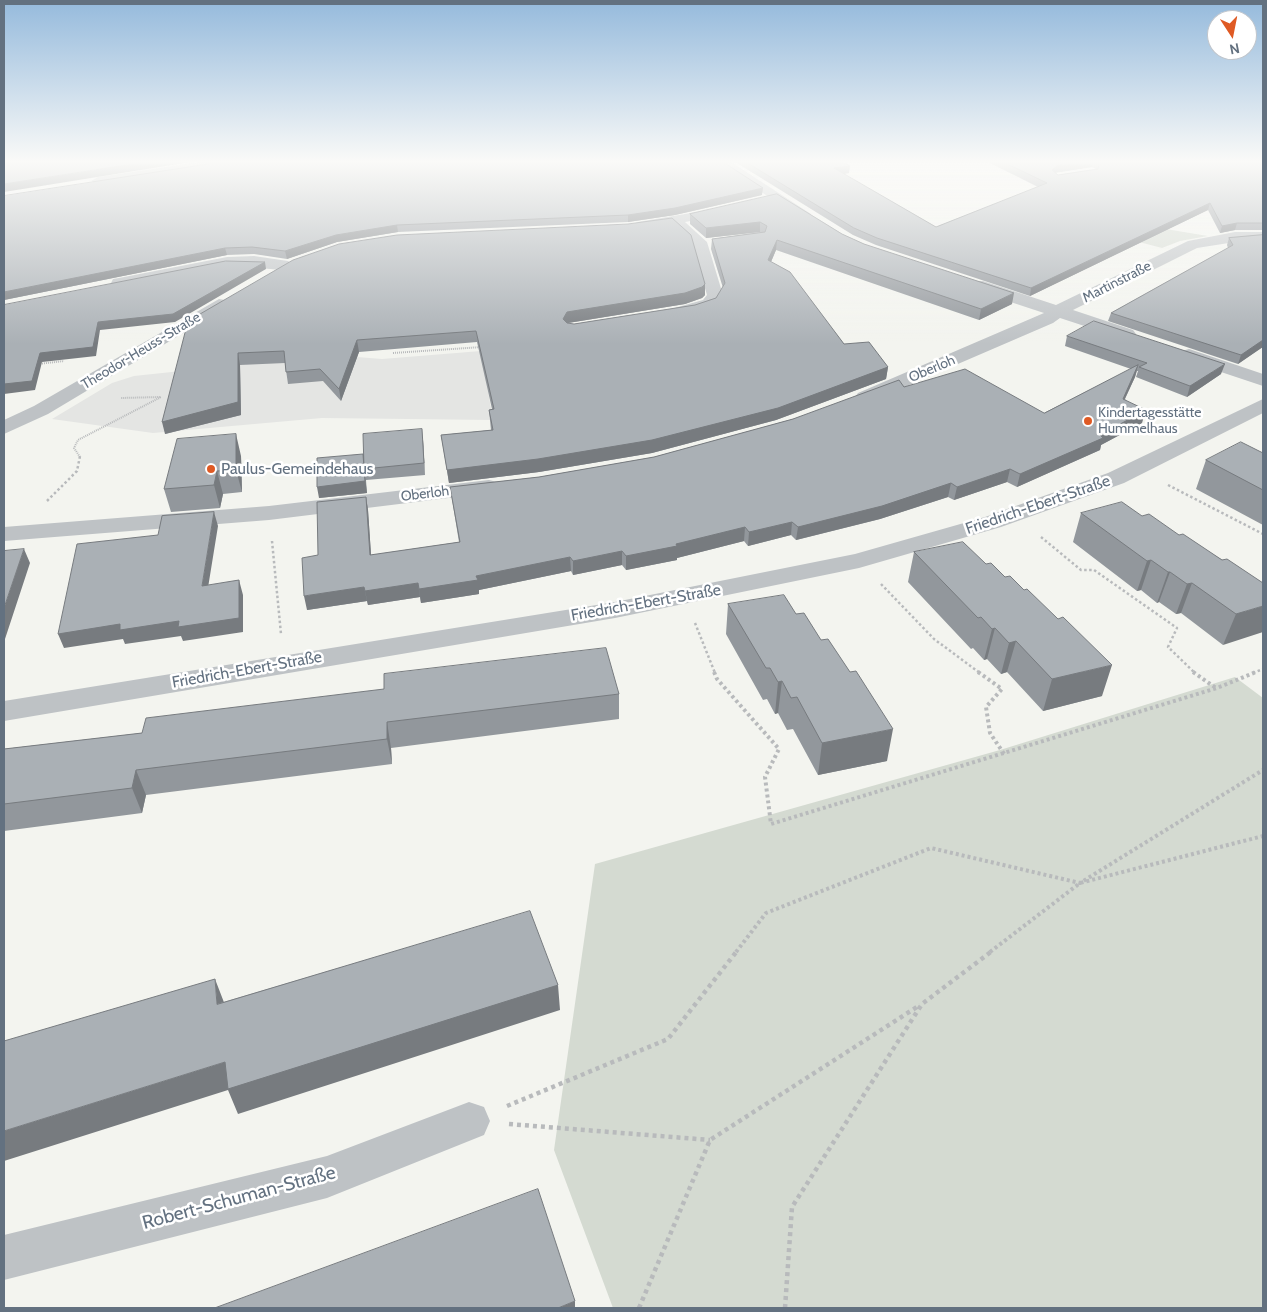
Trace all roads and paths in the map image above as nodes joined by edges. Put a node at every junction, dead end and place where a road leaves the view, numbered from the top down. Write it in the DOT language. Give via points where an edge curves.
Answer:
graph roads {
  1 [pos="679,221"];
  2 [pos="676,222"];
  3 [pos="619,228"];
  4 [pos="1263,236"];
  5 [pos="304,259"];
  6 [pos="288,266"];
  7 [pos="266,277"];
  8 [pos="964,280"];
  9 [pos="107,285"];
  10 [pos="234,295"];
  11 [pos="1058,311"];
  12 [pos="656,317"];
  13 [pos="1142,339"];
  14 [pos="487,346"];
  15 [pos="1170,348"];
  16 [pos="392,353"];
  17 [pos="1263,380"];
  18 [pos="71,393"];
  19 [pos="848,403"];
  20 [pos="1263,404"];
  21 [pos="4,428"];
  22 [pos="1136,469"];
  23 [pos="510,484"];
  24 [pos="269,513"];
  25 [pos="1013,515"];
  26 [pos="42,530"];
  27 [pos="4,534"];
  28 [pos="1263,534"];
  29 [pos="859,561"];
  30 [pos="685,597"];
  31 [pos="285,663"];
  32 [pos="1263,669"];
  33 [pos="1216,688"];
  34 [pos="4,712"];
  35 [pos="1004,754"];
  36 [pos="1263,770"];
  37 [pos="1263,836"];
  38 [pos="1080,883"];
  39 [pos="922,1004"];
  40 [pos="469,1121"];
  41 [pos="710,1140"];
  42 [pos="4,1258"];
  43 [pos="639,1308"];
  44 [pos="785,1308"];
  1 -- 2 [label="street"];
  2 -- 3 [label="street"];
  2 -- 12 [label="street" via="699,242 715,295 709,304"];
  4 -- 11 [label="street, Martinstraße" via="1193,244"];
  5 -- 6 [label="street"];
  6 -- 7 [label="street"];
  6 -- 9 [label="street" via="254,261 227,262"];
  8 -- 11 [label="street"];
  10 -- 18 [label="street, Theodor-Heuss-Straße"];
  11 -- 13 [label="street"];
  11 -- 19 [label="street, Oberloh" via="1047,319"];
  14 -- 16 [label="path"];
  15 -- 17 [label="street"];
  18 -- 21 [label="street, Theodor-Heuss-Straße"];
  18 -- 26 [label="path" via="118,398 161,397 78,440 74,448 80,456 77,471 45,502"];
  20 -- 22 [label="street, Friedrich-Ebert-Straße"];
  22 -- 25 [label="street, Friedrich-Ebert-Straße"];
  22 -- 28 [label="path"];
  23 -- 24 [label="street, Oberloh"];
  24 -- 26 [label="street, Oberloh"];
  24 -- 31 [label="path"];
  25 -- 29 [label="street, Friedrich-Ebert-Straße"];
  25 -- 33 [label="path" via="1081,570 1094,570 1177,628 1168,646 1187,667"];
  26 -- 27 [label="street, Oberloh"];
  29 -- 30 [label="street, Friedrich-Ebert-Straße"];
  29 -- 35 [label="path" via="934,639 1002,688 986,707 990,734"];
  30 -- 31 [label="street, Friedrich-Ebert-Straße"];
  30 -- 35 [label="path" via="717,679 778,749 765,777 771,824"];
  31 -- 34 [label="street, Friedrich-Ebert-Straße"];
  32 -- 33 [label="path"];
  33 -- 35 [label="path"];
  36 -- 38 [label="path"];
  37 -- 38 [label="path"];
  38 -- 39 [label="path"];
  38 -- 40 [label="path" via="931,848 766,913 668,1039"];
  39 -- 41 [label="path"];
  39 -- 44 [label="path" via="792,1207"];
  40 -- 41 [label="path"];
  40 -- 42 [label="street, Robert-Schuman-Straße" via="327,1177"];
  41 -- 43 [label="path"];
}
